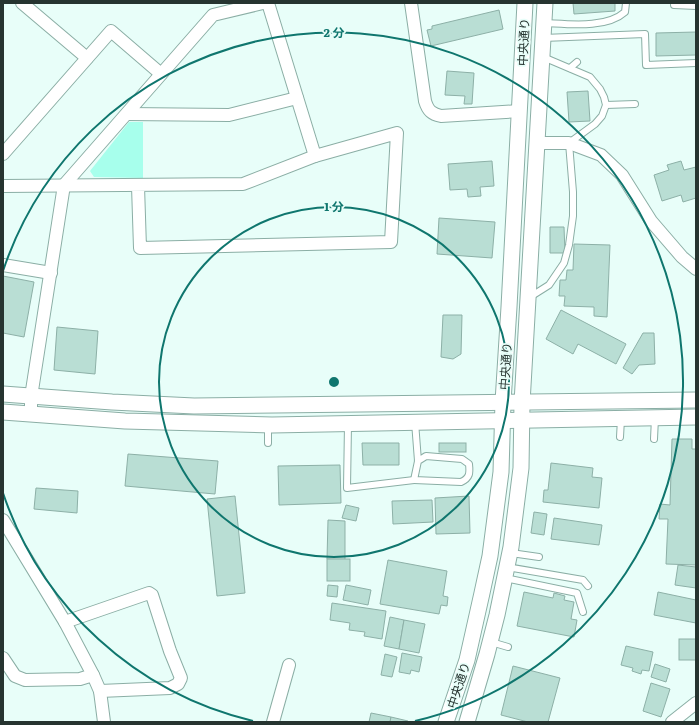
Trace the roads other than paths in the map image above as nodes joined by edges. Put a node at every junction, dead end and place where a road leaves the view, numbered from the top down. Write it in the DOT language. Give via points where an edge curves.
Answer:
graph roads {
  1 [pos="22,3"];
  2 [pos="263,3"];
  3 [pos="268,3"];
  4 [pos="411,3"];
  5 [pos="525,3"];
  6 [pos="545,3"];
  7 [pos="626,3"];
  8 [pos="674,5"];
  9 [pos="696,6"];
  10 [pos="544,30"];
  11 [pos="542,57"];
  12 [pos="87,58"];
  13 [pos="577,62"];
  14 [pos="696,63"];
  15 [pos="570,68"];
  16 [pos="161,74"];
  17 [pos="297,98"];
  18 [pos="634,104"];
  19 [pos="606,105"];
  20 [pos="520,111"];
  21 [pos="127,114"];
  22 [pos="537,143"];
  23 [pos="569,143"];
  24 [pos="3,154"];
  25 [pos="315,156"];
  26 [pos="64,185"];
  27 [pos="3,186"];
  28 [pos="138,186"];
  29 [pos="3,265"];
  30 [pos="696,269"];
  31 [pos="51,273"];
  32 [pos="528,298"];
  33 [pos="3,394"];
  34 [pos="31,396"];
  35 [pos="696,400"];
  36 [pos="502,402"];
  37 [pos="522,403"];
  38 [pos="3,412"];
  39 [pos="31,415"];
  40 [pos="696,417"];
  41 [pos="621,418"];
  42 [pos="655,418"];
  43 [pos="502,420"];
  44 [pos="522,420"];
  45 [pos="415,421"];
  46 [pos="348,423"];
  47 [pos="268,424"];
  48 [pos="620,437"];
  49 [pos="654,439"];
  50 [pos="268,443"];
  51 [pos="418,461"];
  52 [pos="414,480"];
  53 [pos="3,520"];
  54 [pos="510,553"];
  55 [pos="539,557"];
  56 [pos="506,573"];
  57 [pos="588,586"];
  58 [pos="583,612"];
  59 [pos="65,622"];
  60 [pos="490,642"];
  61 [pos="508,647"];
  62 [pos="3,658"];
  63 [pos="289,665"];
  64 [pos="93,674"];
  65 [pos="100,691"];
  66 [pos="696,703"];
  67 [pos="104,722"];
  68 [pos="274,722"];
  69 [pos="446,722"];
  70 [pos="467,722"];
  71 [pos="672,722"];
  1 -- 12 [label="street"];
  2 -- 16 [label="street" via="213,15"];
  3 -- 17 [label="street"];
  4 -- 20 [label="street" via="425,101 431,113 441,116"];
  5 -- 20 [label="street, 中央通り"];
  6 -- 10 [label="street, 中央通り"];
  7 -- 10 [label="lane" via="625,12 616,19"];
  8 -- 9 [label="lane"];
  10 -- 11 [label="street, 中央通り"];
  10 -- 14 [label="lane" via="645,34 646,64"];
  11 -- 15 [label="lane"];
  11 -- 22 [label="street, 中央通り"];
  12 -- 16 [label="street" via="111,31"];
  12 -- 24 [label="street"];
  13 -- 15 [label="lane"];
  15 -- 19 [label="lane" via="590,77 600,89"];
  16 -- 21 [label="street"];
  17 -- 21 [label="street" via="229,115"];
  17 -- 25 [label="street"];
  18 -- 19 [label="lane"];
  19 -- 23 [label="lane" via="602,116 595,124"];
  20 -- 36 [label="street, 中央通り"];
  21 -- 26 [label="street"];
  22 -- 23 [label="street"];
  22 -- 32 [label="street, 中央通り"];
  23 -- 30 [label="street" via="601,155 622,175 651,221 682,257"];
  23 -- 32 [label="lane" via="572,216 564,264 549,285"];
  25 -- 28 [label="street" via="243,184"];
  25 -- 28 [label="street" via="397,133 391,242 140,248"];
  26 -- 27 [label="street"];
  26 -- 28 [label="street"];
  26 -- 31 [label="street"];
  29 -- 31 [label="street"];
  31 -- 34 [label="street"];
  32 -- 37 [label="street, 中央通り"];
  33 -- 34 [label="street"];
  34 -- 36 [label="street" via="194,406"];
  34 -- 39 [label="street"];
  35 -- 37 [label="street"];
  36 -- 37 [label="street"];
  36 -- 43 [label="street, 中央通り"];
  37 -- 44 [label="street, 中央通り"];
  38 -- 39 [label="street"];
  39 -- 47 [label="street" via="125,421"];
  40 -- 42 [label="street"];
  41 -- 42 [label="street"];
  41 -- 44 [label="street"];
  41 -- 48 [label="lane"];
  42 -- 49 [label="lane"];
  43 -- 44 [label="street"];
  43 -- 45 [label="street"];
  43 -- 69 [label="street, 中央通り" via="501,472 490,556 467,660"];
  44 -- 54 [label="street, 中央通り" via="521,468"];
  45 -- 46 [label="street"];
  45 -- 51 [label="lane"];
  46 -- 47 [label="street"];
  46 -- 52 [label="lane" via="348,488"];
  47 -- 50 [label="lane"];
  51 -- 52 [label="lane"];
  51 -- 52 [label="lane" via="426,456 462,459 469,464 470,473 467,479 461,482"];
  53 -- 59 [label="street"];
  54 -- 55 [label="lane"];
  54 -- 56 [label="street, 中央通り"];
  56 -- 57 [label="lane" via="583,580"];
  56 -- 58 [label="lane" via="577,593"];
  56 -- 60 [label="street, 中央通り"];
  59 -- 64 [label="street"];
  59 -- 65 [label="street" via="150,593 152,595 181,678 178,684 170,688"];
  60 -- 61 [label="lane"];
  60 -- 70 [label="street, 中央通り"];
  62 -- 64 [label="street" via="15,676 25,680 80,679"];
  63 -- 68 [label="street"];
  64 -- 65 [label="street"];
  65 -- 67 [label="street"];
  66 -- 71 [label="street"];
}
